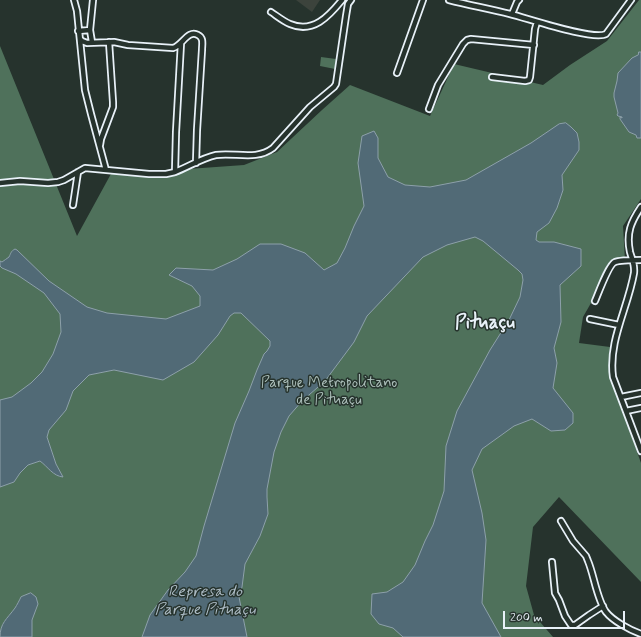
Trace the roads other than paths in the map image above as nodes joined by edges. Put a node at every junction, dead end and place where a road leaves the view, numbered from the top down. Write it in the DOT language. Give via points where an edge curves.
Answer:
graph roads {
  1 [pos="74,0"];
  2 [pos="92,0"];
  3 [pos="342,0"];
  4 [pos="351,0"];
  5 [pos="422,0"];
  6 [pos="449,0"];
  7 [pos="519,0"];
  8 [pos="631,0"];
  9 [pos="270,12"];
  10 [pos="512,14"];
  11 [pos="537,22"];
  12 [pos="90,30"];
  13 [pos="78,31"];
  14 [pos="80,39"];
  15 [pos="92,42"];
  16 [pos="109,42"];
  17 [pos="181,43"];
  18 [pos="534,44"];
  19 [pos="397,73"];
  20 [pos="492,77"];
  21 [pos="429,109"];
  22 [pos="100,147"];
  23 [pos="196,163"];
  24 [pos="106,170"];
  25 [pos="78,172"];
  26 [pos="175,172"];
  27 [pos="0,183"];
  28 [pos="73,205"];
  29 [pos="641,207"];
  30 [pos="641,260"];
  31 [pos="633,261"];
  32 [pos="595,301"];
  33 [pos="590,319"];
  34 [pos="619,325"];
  35 [pos="641,393"];
  36 [pos="621,397"];
  37 [pos="641,408"];
  38 [pos="626,411"];
  39 [pos="641,450"];
  40 [pos="561,521"];
  41 [pos="552,562"];
  42 [pos="603,606"];
  43 [pos="641,634"];
  1 -- 13 [label="street"];
  2 -- 12 [label="street"];
  3 -- 9 [label="street" via="324,20 304,27 290,24"];
  4 -- 23 [label="street" via="346,16 338,80 334,87 310,106 269,152 258,155 217,155"];
  5 -- 19 [label="street"];
  6 -- 10 [label="street"];
  7 -- 10 [label="street"];
  8 -- 11 [label="street" via="603,35 575,32"];
  10 -- 11 [label="street"];
  11 -- 18 [label="street"];
  12 -- 13 [label="street"];
  12 -- 15 [label="street"];
  13 -- 14 [label="street"];
  14 -- 15 [label="street" via="84,43"];
  14 -- 22 [label="street" via="85,90"];
  15 -- 16 [label="street"];
  16 -- 17 [label="street" via="173,48"];
  16 -- 22 [label="street" via="113,108"];
  17 -- 23 [label="street" via="188,36 195,34 202,40"];
  17 -- 26 [label="street"];
  18 -- 20 [label="street" via="529,80"];
  18 -- 21 [label="street" via="467,40 438,84"];
  22 -- 24 [label="street"];
  23 -- 26 [label="street"];
  24 -- 25 [label="street" via="85,168"];
  24 -- 26 [label="street" via="149,174"];
  25 -- 27 [label="street" via="58,182"];
  25 -- 28 [label="street"];
  29 -- 31 [label="street" via="631,223 629,233"];
  30 -- 31 [label="street"];
  31 -- 32 [label="street" via="613,263"];
  31 -- 34 [label="street" via="633,278"];
  33 -- 34 [label="street"];
  34 -- 36 [label="street" via="612,365 613,377"];
  35 -- 36 [label="street"];
  36 -- 38 [label="street"];
  37 -- 38 [label="street"];
  38 -- 39 [label="street"];
  40 -- 42 [label="street" via="588,561"];
  41 -- 42 [label="street" via="555,593 569,624 575,625"];
  42 -- 43 [label="street" via="611,617"];
}
